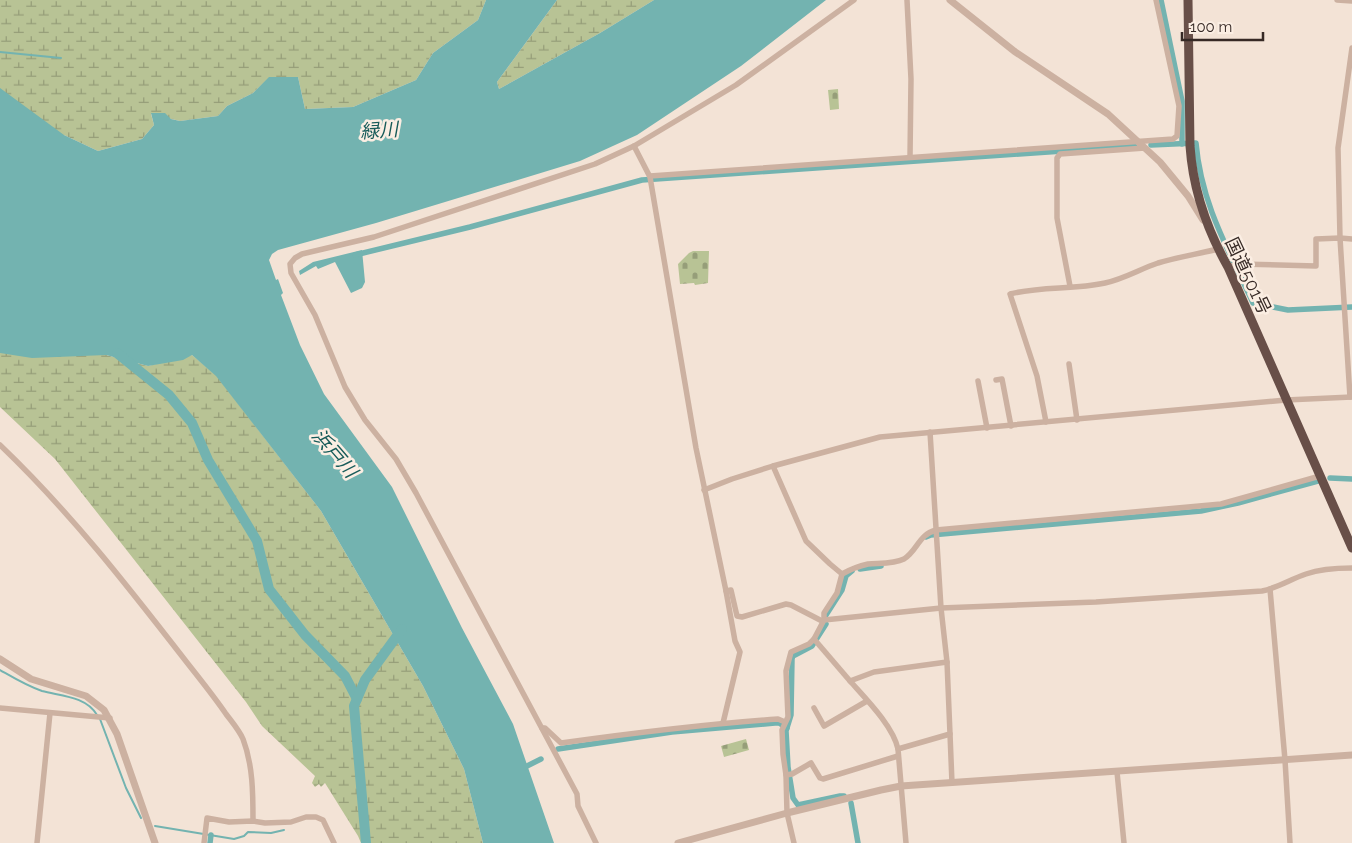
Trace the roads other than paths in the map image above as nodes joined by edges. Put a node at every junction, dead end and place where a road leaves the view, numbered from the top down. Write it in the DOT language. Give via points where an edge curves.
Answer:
graph roads {
  1 [pos="854,0"];
  2 [pos="907,0"];
  3 [pos="950,0"];
  4 [pos="1156,0"];
  5 [pos="1188,0"];
  6 [pos="1337,0"];
  7 [pos="1352,1"];
  8 [pos="1352,48"];
  9 [pos="1140,142"];
  10 [pos="634,146"];
  11 [pos="1145,148"];
  12 [pos="910,157"];
  13 [pos="651,179"];
  14 [pos="1209,229"];
  15 [pos="1340,238"];
  16 [pos="1352,239"];
  17 [pos="1218,249"];
  18 [pos="1233,266"];
  19 [pos="1070,286"];
  20 [pos="1069,364"];
  21 [pos="996,380"];
  22 [pos="978,381"];
  23 [pos="1351,397"];
  24 [pos="1286,400"];
  25 [pos="1076,420"];
  26 [pos="1046,422"];
  27 [pos="1011,426"];
  28 [pos="987,428"];
  29 [pos="930,432"];
  30 [pos="0,445"];
  31 [pos="773,466"];
  32 [pos="1320,476"];
  33 [pos="704,490"];
  34 [pos="936,533"];
  35 [pos="1352,548"];
  36 [pos="1352,568"];
  37 [pos="842,574"];
  38 [pos="1270,589"];
  39 [pos="726,591"];
  40 [pos="941,608"];
  41 [pos="823,620"];
  42 [pos="816,640"];
  43 [pos="0,659"];
  44 [pos="947,662"];
  45 [pos="850,681"];
  46 [pos="867,701"];
  47 [pos="0,708"];
  48 [pos="817,709"];
  49 [pos="50,713"];
  50 [pos="102,718"];
  51 [pos="723,723"];
  52 [pos="784,724"];
  53 [pos="542,728"];
  54 [pos="950,734"];
  55 [pos="898,749"];
  56 [pos="898,756"];
  57 [pos="1352,756"];
  58 [pos="1285,760"];
  59 [pos="1117,772"];
  60 [pos="789,774"];
  61 [pos="952,783"];
  62 [pos="901,786"];
  63 [pos="787,814"];
  64 [pos="253,822"];
  65 [pos="37,843"];
  66 [pos="155,843"];
  67 [pos="204,843"];
  68 [pos="334,843"];
  69 [pos="596,843"];
  70 [pos="678,843"];
  71 [pos="794,843"];
  72 [pos="906,843"];
  73 [pos="1124,843"];
  74 [pos="1290,843"];
  1 -- 10 [label="street" via="736,85"];
  2 -- 12 [label="street"];
  3 -- 9 [label="street" via="1014,51 1108,114"];
  4 -- 9 [label="street" via="1179,106 1177,136"];
  5 -- 14 [label="highway, 国道501号" via="1191,170"];
  6 -- 7 [label="street"];
  8 -- 15 [label="street" via="1338,148"];
  9 -- 11 [label="street"];
  9 -- 12 [label="street"];
  10 -- 13 [label="street"];
  10 -- 53 [label="street" via="595,164 374,237 302,254 290,264 291,273 315,315 345,386 421,501"];
  11 -- 14 [label="street" via="1188,196"];
  11 -- 19 [label="street" via="1060,154 1056,158 1057,218"];
  12 -- 13 [label="street"];
  13 -- 33 [label="street"];
  14 -- 17 [label="highway, 国道501号"];
  15 -- 16 [label="street"];
  15 -- 18 [label="street" via="1316,239 1316,266"];
  15 -- 23 [label="street"];
  17 -- 18 [label="highway, 国道501号"];
  17 -- 19 [label="street" via="1159,263 1114,281"];
  18 -- 24 [label="highway, 国道501号"];
  19 -- 26 [label="street" via="1010,294 1037,376"];
  20 -- 25 [label="street"];
  21 -- 27 [label="street" via="1002,380"];
  22 -- 28 [label="street"];
  23 -- 24 [label="street"];
  24 -- 25 [label="street"];
  24 -- 32 [label="highway, 国道501号"];
  25 -- 26 [label="street"];
  26 -- 27 [label="street"];
  27 -- 28 [label="street"];
  28 -- 29 [label="street"];
  29 -- 31 [label="street" via="880,436"];
  29 -- 34 [label="street"];
  30 -- 64 [label="street" via="109,562 233,723 248,756"];
  31 -- 33 [label="street"];
  31 -- 37 [label="street" via="806,541"];
  32 -- 34 [label="street" via="1222,504"];
  32 -- 35 [label="highway, 国道501号"];
  33 -- 39 [label="street"];
  34 -- 37 [label="street" via="927,533 904,559 856,567"];
  34 -- 40 [label="street"];
  36 -- 38 [label="street" via="1305,574"];
  37 -- 41 [label="street" via="837,594"];
  38 -- 40 [label="street" via="1096,602"];
  38 -- 58 [label="street"];
  39 -- 41 [label="street" via="731,590 737,616 786,604"];
  39 -- 51 [label="street" via="740,654"];
  40 -- 41 [label="street"];
  40 -- 44 [label="street"];
  41 -- 42 [label="street"];
  42 -- 45 [label="street"];
  42 -- 52 [label="street" via="791,652 789,657 786,671 788,717"];
  43 -- 50 [label="street" via="31,679 86,696 101,706"];
  44 -- 45 [label="street" via="874,672"];
  44 -- 54 [label="street"];
  45 -- 46 [label="street"];
  46 -- 48 [label="street" via="824,726"];
  46 -- 55 [label="street" via="896,740"];
  47 -- 49 [label="street"];
  49 -- 50 [label="street"];
  49 -- 65 [label="street"];
  50 -- 66 [label="street" via="117,734"];
  51 -- 52 [label="street" via="778,719"];
  51 -- 53 [label="street" via="561,743"];
  52 -- 60 [label="street" via="782,754"];
  53 -- 69 [label="street" via="577,794 578,806"];
  54 -- 55 [label="street"];
  54 -- 61 [label="street"];
  55 -- 56 [label="street"];
  56 -- 60 [label="street" via="823,779 811,764"];
  56 -- 62 [label="street"];
  57 -- 58 [label="street"];
  58 -- 59 [label="street"];
  58 -- 74 [label="street"];
  59 -- 61 [label="street"];
  59 -- 73 [label="street"];
  60 -- 63 [label="street"];
  61 -- 62 [label="street"];
  62 -- 63 [label="street"];
  62 -- 72 [label="street"];
  63 -- 70 [label="street"];
  63 -- 71 [label="street"];
  64 -- 67 [label="street" via="207,818"];
  64 -- 68 [label="street" via="266,824 316,817 323,820"];
}
